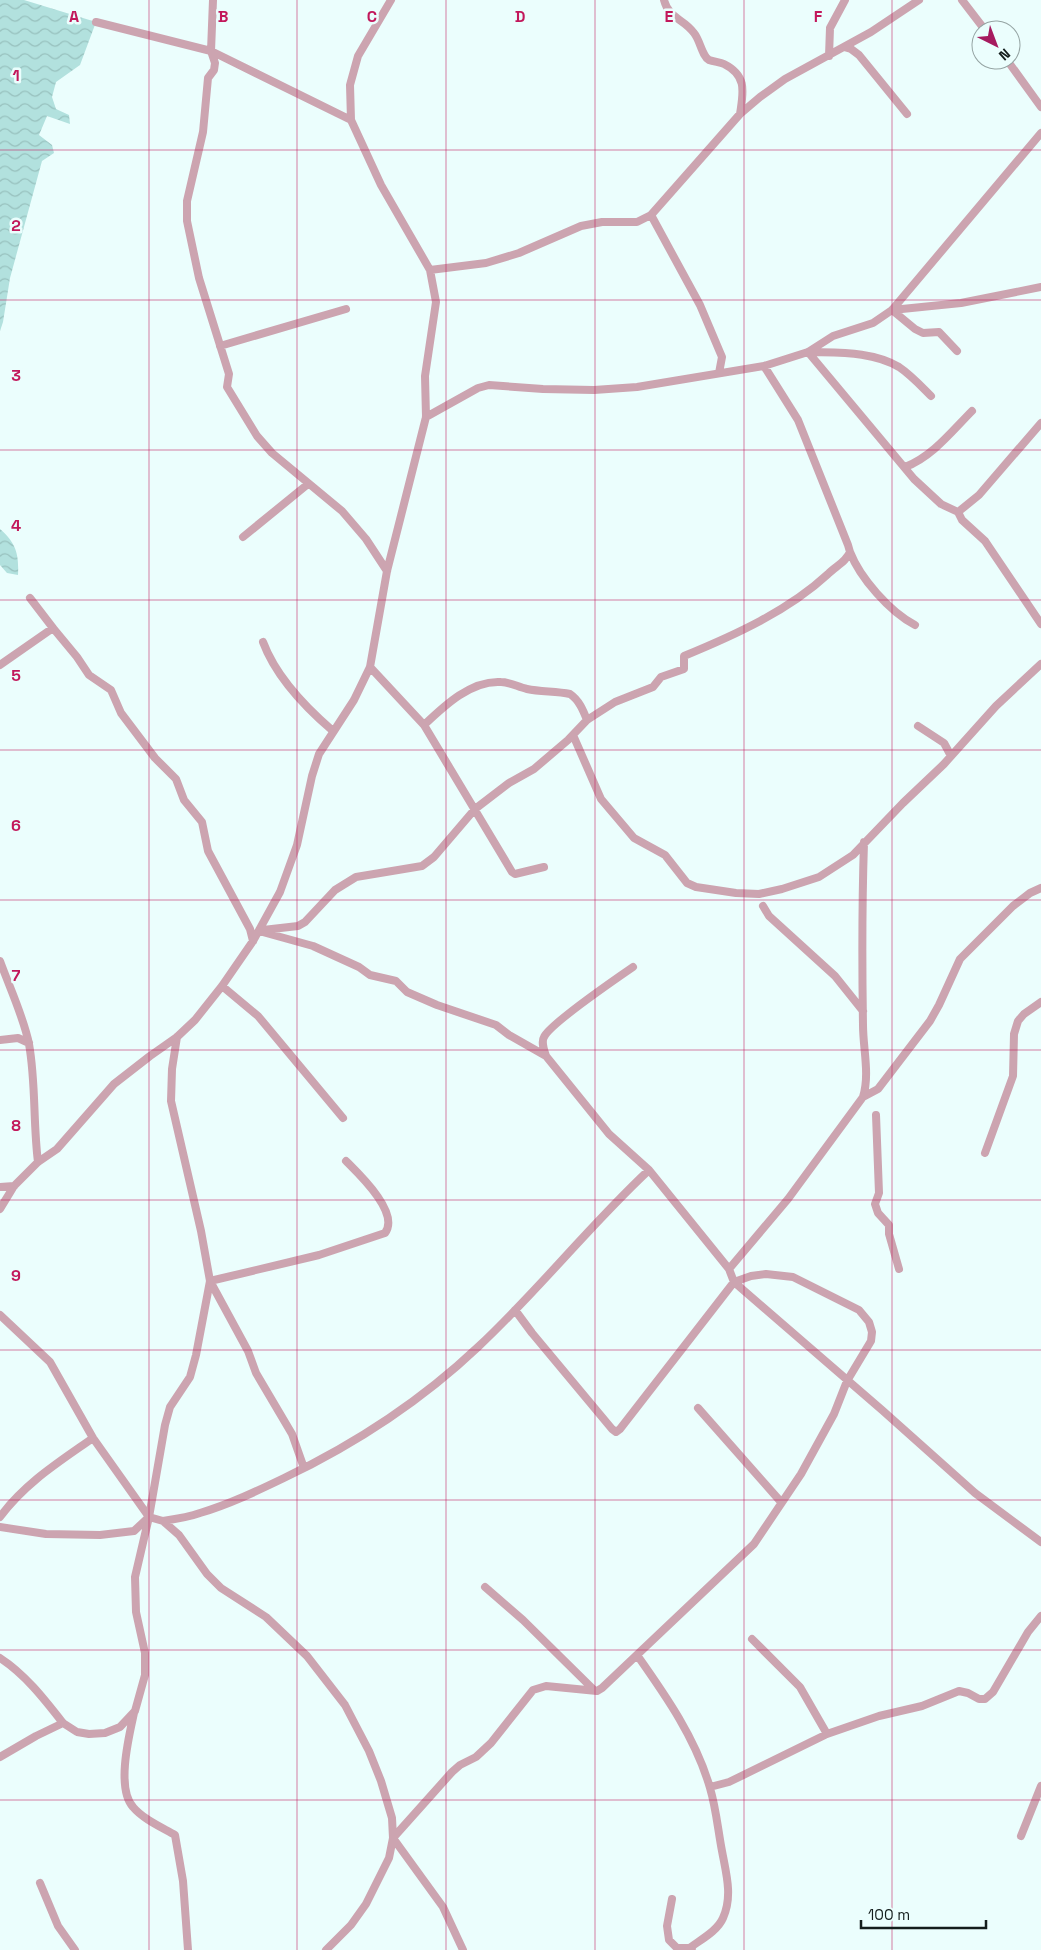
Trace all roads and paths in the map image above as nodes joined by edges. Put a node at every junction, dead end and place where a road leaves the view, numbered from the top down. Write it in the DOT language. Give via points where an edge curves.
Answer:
graph roads {
  1 [pos="213,0"];
  2 [pos="391,0"];
  3 [pos="664,0"];
  4 [pos="845,0"];
  5 [pos="919,0"];
  6 [pos="962,0"];
  7 [pos="977,20"];
  8 [pos="96,22"];
  9 [pos="844,47"];
  10 [pos="211,51"];
  11 [pos="828,56"];
  12 [pos="1014,70"];
  13 [pos="1041,107"];
  14 [pos="740,114"];
  15 [pos="907,114"];
  16 [pos="351,120"];
  17 [pos="1041,133"];
  18 [pos="650,215"];
  19 [pos="430,270"];
  20 [pos="1041,287"];
  21 [pos="346,309"];
  22 [pos="892,310"];
  23 [pos="220,346"];
  24 [pos="957,351"];
  25 [pos="808,352"];
  26 [pos="764,366"];
  27 [pos="719,373"];
  28 [pos="931,396"];
  29 [pos="972,412"];
  30 [pos="426,417"];
  31 [pos="1041,422"];
  32 [pos="904,467"];
  33 [pos="308,484"];
  34 [pos="958,512"];
  35 [pos="244,537"];
  36 [pos="850,552"];
  37 [pos="388,571"];
  38 [pos="30,598"];
  39 [pos="1041,624"];
  40 [pos="915,625"];
  41 [pos="53,628"];
  42 [pos="263,642"];
  43 [pos="1041,664"];
  44 [pos="0,665"];
  45 [pos="370,667"];
  46 [pos="587,720"];
  47 [pos="424,725"];
  48 [pos="918,726"];
  49 [pos="333,731"];
  50 [pos="573,735"];
  51 [pos="951,756"];
  52 [pos="475,809"];
  53 [pos="864,842"];
  54 [pos="544,867"];
  55 [pos="1041,888"];
  56 [pos="764,906"];
  57 [pos="259,931"];
  58 [pos="253,941"];
  59 [pos="0,961"];
  60 [pos="633,967"];
  61 [pos="222,986"];
  62 [pos="1041,1002"];
  63 [pos="863,1012"];
  64 [pos="177,1037"];
  65 [pos="0,1040"];
  66 [pos="29,1043"];
  67 [pos="546,1056"];
  68 [pos="863,1097"];
  69 [pos="876,1114"];
  70 [pos="344,1118"];
  71 [pos="985,1153"];
  72 [pos="346,1161"];
  73 [pos="38,1162"];
  74 [pos="649,1170"];
  75 [pos="14,1186"];
  76 [pos="0,1187"];
  77 [pos="0,1209"];
  78 [pos="729,1269"];
  79 [pos="899,1269"];
  80 [pos="210,1281"];
  81 [pos="734,1282"];
  82 [pos="515,1310"];
  83 [pos="0,1315"];
  84 [pos="847,1381"];
  85 [pos="698,1408"];
  86 [pos="93,1438"];
  87 [pos="304,1468"];
  88 [pos="781,1502"];
  89 [pos="149,1516"];
  90 [pos="0,1517"];
  91 [pos="164,1521"];
  92 [pos="0,1527"];
  93 [pos="1041,1542"];
  94 [pos="485,1587"];
  95 [pos="1041,1616"];
  96 [pos="752,1639"];
  97 [pos="637,1655"];
  98 [pos="0,1658"];
  99 [pos="593,1689"];
  100 [pos="135,1710"];
  101 [pos="63,1723"];
  102 [pos="827,1734"];
  103 [pos="0,1757"];
  104 [pos="1041,1786"];
  105 [pos="710,1787"];
  106 [pos="1021,1836"];
  107 [pos="393,1838"];
  108 [pos="40,1883"];
  109 [pos="672,1899"];
  110 [pos="690,1949"];
  111 [pos="75,1950"];
  112 [pos="188,1950"];
  113 [pos="326,1950"];
  114 [pos="463,1950"];
  1 -- 10 [label="street"];
  2 -- 16 [label="street" via="358,56 350,86"];
  3 -- 14 [label="street" via="671,15 695,33 709,60 730,67 739,77 744,86"];
  4 -- 11 [label="street" via="830,28"];
  5 -- 9 [label="street"];
  6 -- 7 [label="street"];
  8 -- 10 [label="street"];
  9 -- 11 [label="street"];
  9 -- 15 [label="street" via="859,55"];
  10 -- 16 [label="street"];
  10 -- 23 [label="street" via="215,63 208,78 203,132 187,201 187,221 199,278"];
  11 -- 14 [label="street" via="785,79"];
  12 -- 13 [label="street"];
  14 -- 18 [label="street"];
  16 -- 19 [label="street" via="381,185"];
  17 -- 22 [label="street"];
  18 -- 19 [label="street" via="637,222 581,226 519,253 486,263"];
  18 -- 27 [label="street" via="700,305 722,358"];
  19 -- 30 [label="street" via="436,302 424,376"];
  20 -- 22 [label="street" via="961,303"];
  21 -- 23 [label="street"];
  22 -- 24 [label="street" via="915,329 924,333 939,332"];
  22 -- 25 [label="street" via="873,323 834,336"];
  23 -- 33 [label="street" via="229,374 227,387 257,436"];
  25 -- 26 [label="street"];
  25 -- 28 [label="street" via="882,359 914,378"];
  25 -- 32 [label="street"];
  26 -- 27 [label="street"];
  26 -- 36 [label="street" via="798,420"];
  27 -- 30 [label="street" via="628,388 543,389 489,385"];
  29 -- 32 [label="street" via="928,454"];
  30 -- 37 [label="street"];
  31 -- 34 [label="street" via="978,495"];
  32 -- 34 [label="street" via="941,504"];
  33 -- 35 [label="street"];
  33 -- 37 [label="street" via="342,511"];
  34 -- 39 [label="street" via="985,542"];
  36 -- 40 [label="street" via="875,592"];
  36 -- 46 [label="street" via="805,594 726,639 684,656 684,669 661,677 653,688 615,702"];
  37 -- 45 [label="street"];
  38 -- 41 [label="street"];
  41 -- 44 [label="street"];
  41 -- 58 [label="street" via="89,675 111,690 121,713 155,758 176,779 184,800 202,822 208,851 250,929"];
  42 -- 49 [label="street" via="269,659 282,678"];
  43 -- 51 [label="street" via="996,706"];
  45 -- 47 [label="street"];
  45 -- 49 [label="street" via="354,700"];
  46 -- 47 [label="street" via="582,706 570,694 500,682 482,684 463,693"];
  46 -- 50 [label="street"];
  47 -- 52 [label="street"];
  48 -- 51 [label="street" via="944,743"];
  49 -- 57 [label="street" via="319,754 297,845 280,892"];
  50 -- 52 [label="street" via="534,769"];
  50 -- 53 [label="street" via="602,799 634,838 665,855 681,877 696,887 759,894 782,889 819,877 852,855"];
  51 -- 53 [label="street"];
  52 -- 54 [label="street" via="512,872"];
  52 -- 57 [label="street" via="434,857 422,866 356,877 335,890 298,926"];
  53 -- 63 [label="street"];
  55 -- 68 [label="street" via="1013,906 960,959 930,1021 878,1089"];
  56 -- 63 [label="street" via="769,916 835,976"];
  57 -- 58 [label="street"];
  57 -- 67 [label="street" via="313,946 370,975 396,981 407,992 496,1025"];
  58 -- 61 [label="street"];
  59 -- 66 [label="street"];
  60 -- 67 [label="street" via="544,1036"];
  61 -- 64 [label="street"];
  61 -- 70 [label="street" via="258,1016"];
  62 -- 71 [label="street" via="1018,1021 1014,1034 1013,1076"];
  63 -- 68 [label="street" via="866,1071"];
  64 -- 73 [label="street" via="114,1084 57,1150"];
  64 -- 80 [label="street" via="170,1101"];
  65 -- 66 [label="street" via="18,1038"];
  66 -- 73 [label="street"];
  67 -- 74 [label="street" via="609,1134"];
  68 -- 78 [label="street" via="788,1199"];
  69 -- 79 [label="street" via="879,1193 875,1204 889,1225"];
  72 -- 80 [label="street" via="380,1200 389,1223 385,1234"];
  73 -- 75 [label="street"];
  74 -- 78 [label="street"];
  74 -- 82 [label="street" via="612,1205"];
  75 -- 76 [label="street"];
  75 -- 77 [label="street"];
  78 -- 81 [label="street"];
  80 -- 87 [label="street" via="292,1434"];
  80 -- 89 [label="street" via="190,1377 170,1407 165,1425"];
  81 -- 82 [label="street" via="618,1432 612,1429"];
  81 -- 84 [label="street"];
  81 -- 84 [label="street" via="766,1274 793,1277 859,1310 869,1322 872,1332"];
  82 -- 87 [label="street" via="446,1377 405,1408"];
  83 -- 86 [label="street" via="50,1362"];
  84 -- 88 [label="street" via="830,1422"];
  84 -- 93 [label="street" via="975,1493"];
  85 -- 88 [label="street"];
  86 -- 89 [label="street"];
  86 -- 90 [label="street" via="33,1480"];
  87 -- 91 [label="street" via="240,1499 198,1514"];
  88 -- 97 [label="street" via="744,1555"];
  89 -- 91 [label="street"];
  89 -- 92 [label="street" via="134,1530 100,1535 46,1534"];
  89 -- 100 [label="street" via="135,1577 136,1612 145,1667"];
  91 -- 107 [label="street" via="221,1588 266,1617 307,1656 345,1705 382,1781 392,1818"];
  94 -- 99 [label="street"];
  95 -- 102 [label="street" via="1028,1632 994,1692 985,1699 960,1691 922,1706 879,1716"];
  96 -- 102 [label="street" via="800,1687"];
  97 -- 99 [label="street" via="602,1688"];
  97 -- 105 [label="street" via="666,1695"];
  98 -- 101 [label="street" via="19,1673"];
  99 -- 107 [label="street" via="546,1686 533,1690 491,1743 452,1772"];
  100 -- 101 [label="street" via="120,1727 105,1733 78,1732"];
  100 -- 112 [label="street" via="128,1743 125,1790 133,1807 175,1835 183,1881"];
  101 -- 103 [label="street"];
  102 -- 105 [label="street" via="729,1782"];
  104 -- 106 [label="street"];
  105 -- 110 [label="street" via="728,1898 718,1927"];
  107 -- 113 [label="street" via="389,1858 366,1904"];
  107 -- 114 [label="street" via="443,1907"];
  108 -- 111 [label="street" via="58,1926"];
  109 -- 110 [label="street" via="667,1926 669,1940 677,1948"];
}
